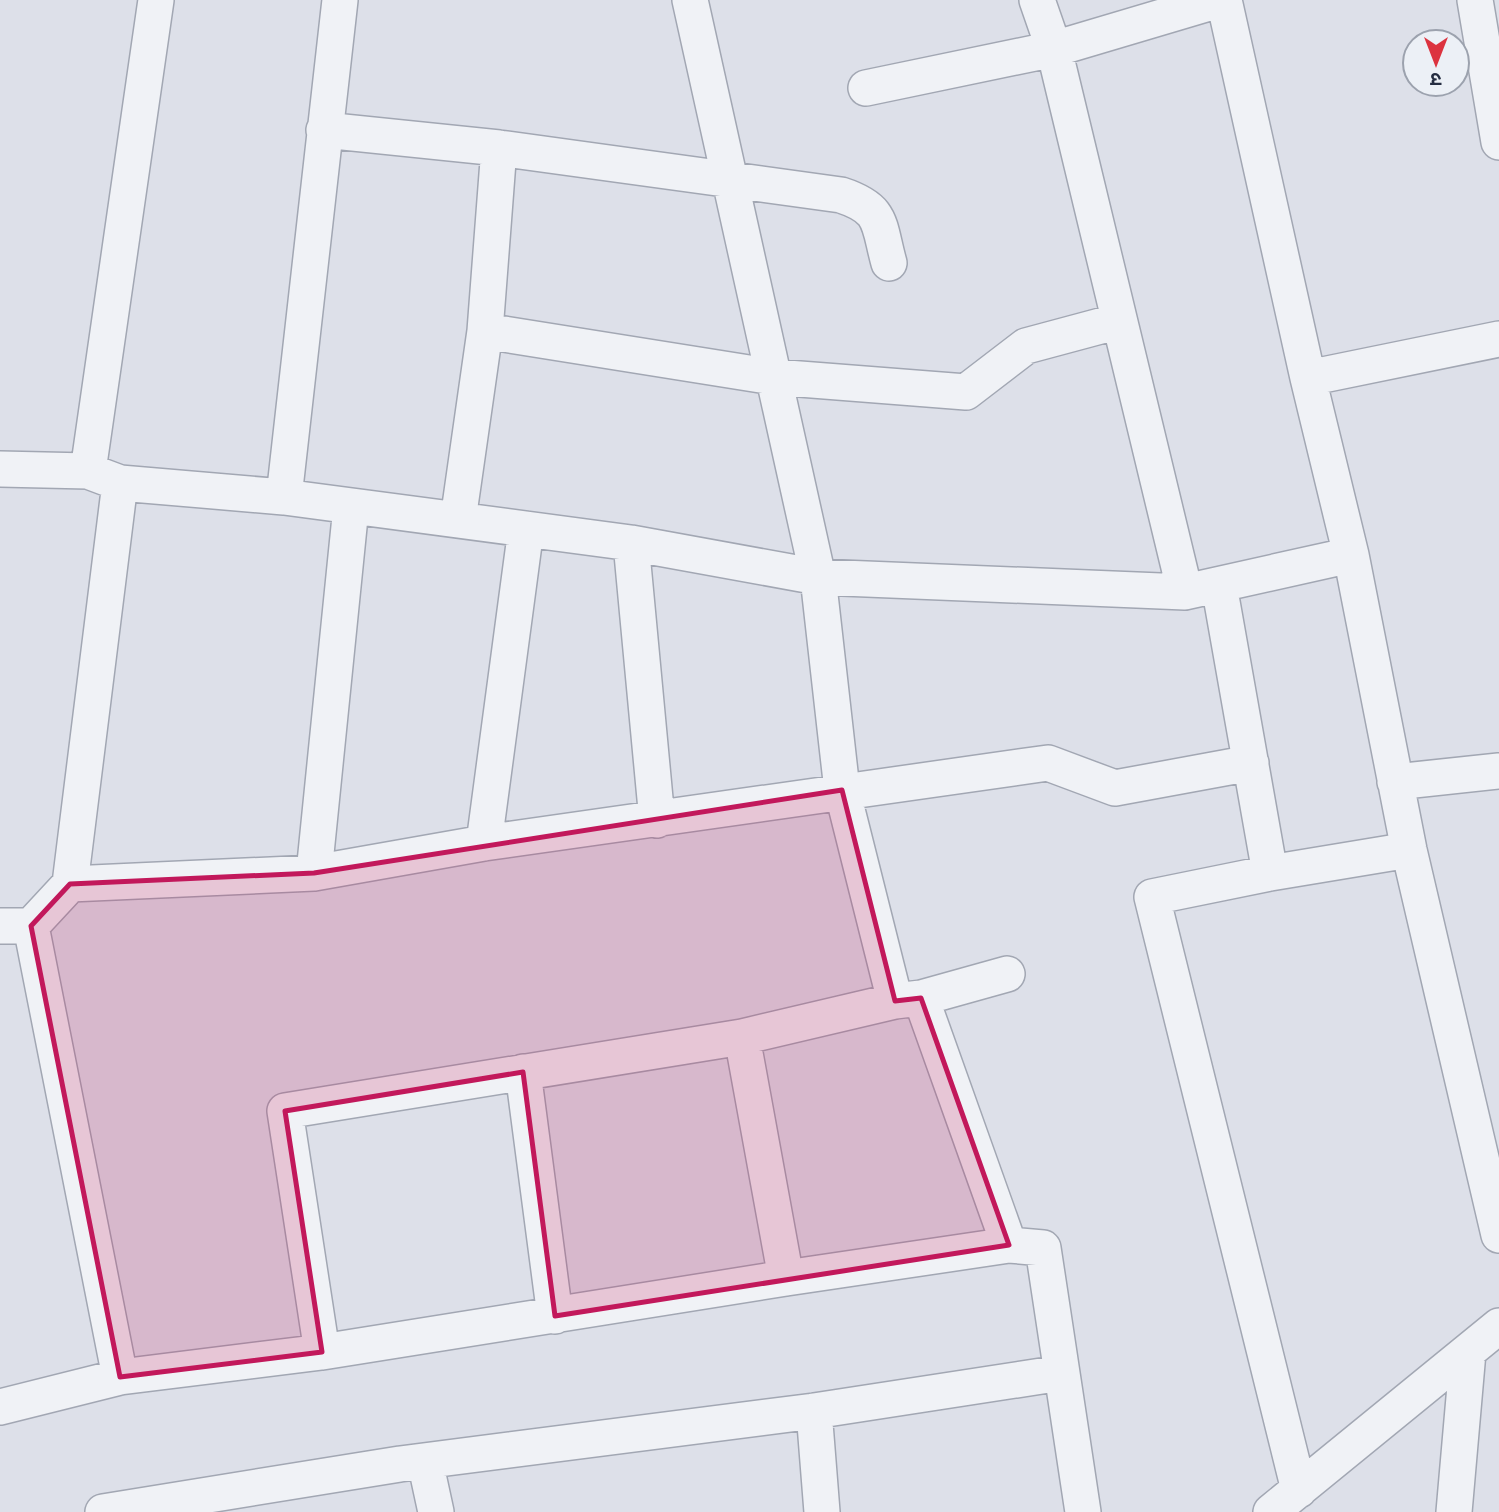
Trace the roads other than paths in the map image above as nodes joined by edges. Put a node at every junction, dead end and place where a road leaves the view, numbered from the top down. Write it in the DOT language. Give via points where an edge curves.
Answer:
graph roads {
  1 [pos="156,0"];
  2 [pos="340,0"];
  3 [pos="690,0"];
  4 [pos="1037,0"];
  5 [pos="1222,0"];
  6 [pos="1475,0"];
  7 [pos="1054,49"];
  8 [pos="866,88"];
  9 [pos="324,130"];
  10 [pos="1499,142"];
  11 [pos="499,148"];
  12 [pos="730,178"];
  13 [pos="889,264"];
  14 [pos="1119,321"];
  15 [pos="485,331"];
  16 [pos="1499,339"];
  17 [pos="774,377"];
  18 [pos="1308,378"];
  19 [pos="0,469"];
  20 [pos="88,471"];
  21 [pos="120,483"];
  22 [pos="284,497"];
  23 [pos="351,507"];
  24 [pos="458,520"];
  25 [pos="526,529"];
  26 [pos="631,543"];
  27 [pos="1351,555"];
  28 [pos="818,577"];
  29 [pos="1219,585"];
  30 [pos="1185,592"];
  31 [pos="1251,763"];
  32 [pos="1499,771"];
  33 [pos="1395,782"];
  34 [pos="842,790"];
  35 [pos="657,820"];
  36 [pos="484,843"];
  37 [pos="1409,850"];
  38 [pos="314,873"];
  39 [pos="1270,873"];
  40 [pos="70,884"];
  41 [pos="16,926"];
  42 [pos="1007,974"];
  43 [pos="908,1000"];
  44 [pos="742,1037"];
  45 [pos="523,1072"];
  46 [pos="1499,1235"];
  47 [pos="1009,1245"];
  48 [pos="786,1278"];
  49 [pos="555,1316"];
  50 [pos="1499,1326"];
  51 [pos="322,1352"];
  52 [pos="1468,1352"];
  53 [pos="1061,1373"];
  54 [pos="120,1377"];
  55 [pos="0,1407"];
  56 [pos="814,1410"];
  57 [pos="425,1461"];
  58 [pos="1299,1490"];
  59 [pos="211,1503"];
  60 [pos="103,1512"];
  61 [pos="436,1512"];
  62 [pos="822,1512"];
  63 [pos="1083,1512"];
  64 [pos="1271,1512"];
  65 [pos="1454,1512"];
  1 -- 20 [label="street"];
  2 -- 9 [label="street"];
  3 -- 12 [label="street"];
  4 -- 7 [label="street"];
  5 -- 7 [label="street"];
  5 -- 18 [label="street"];
  6 -- 10 [label="street"];
  7 -- 8 [label="street"];
  7 -- 14 [label="street"];
  9 -- 11 [label="street"];
  9 -- 22 [label="street"];
  11 -- 12 [label="street"];
  11 -- 15 [label="street"];
  12 -- 13 [label="street" via="861,202 874,211"];
  12 -- 17 [label="street"];
  14 -- 17 [label="street" via="1026,346 966,392"];
  14 -- 30 [label="street"];
  15 -- 17 [label="street"];
  15 -- 24 [label="street"];
  16 -- 18 [label="street"];
  17 -- 28 [label="street"];
  18 -- 27 [label="street"];
  19 -- 20 [label="street"];
  20 -- 21 [label="street"];
  21 -- 22 [label="street"];
  21 -- 40 [label="street"];
  22 -- 23 [label="street"];
  23 -- 24 [label="street"];
  23 -- 38 [label="street"];
  24 -- 25 [label="street"];
  25 -- 26 [label="street"];
  25 -- 36 [label="street"];
  26 -- 28 [label="street"];
  26 -- 35 [label="street"];
  27 -- 29 [label="street"];
  27 -- 33 [label="street"];
  28 -- 30 [label="street"];
  28 -- 34 [label="street"];
  29 -- 30 [label="street"];
  29 -- 31 [label="street"];
  31 -- 34 [label="street" via="1115,788 1048,763"];
  31 -- 39 [label="street"];
  32 -- 33 [label="street"];
  33 -- 37 [label="street"];
  34 -- 35 [label="street"];
  34 -- 43 [label="street"];
  35 -- 36 [label="street"];
  36 -- 38 [label="street"];
  37 -- 39 [label="street"];
  37 -- 46 [label="street"];
  38 -- 40 [label="street"];
  39 -- 58 [label="street" via="1152,897"];
  40 -- 41 [label="street"];
  41 -- 54 [label="street"];
  42 -- 43 [label="street"];
  43 -- 44 [label="street"];
  43 -- 47 [label="street"];
  44 -- 45 [label="street"];
  44 -- 48 [label="street"];
  45 -- 49 [label="street"];
  45 -- 51 [label="street" via="285,1111"];
  47 -- 48 [label="street"];
  47 -- 53 [label="street" via="1043,1248"];
  48 -- 49 [label="street"];
  49 -- 51 [label="street"];
  50 -- 52 [label="street"];
  51 -- 54 [label="street"];
  52 -- 58 [label="street"];
  52 -- 65 [label="street"];
  53 -- 56 [label="street"];
  53 -- 63 [label="street"];
  54 -- 55 [label="street"];
  56 -- 57 [label="street"];
  56 -- 62 [label="street"];
  57 -- 59 [label="street"];
  57 -- 61 [label="street"];
  58 -- 64 [label="street"];
  59 -- 60 [label="street"];
}
